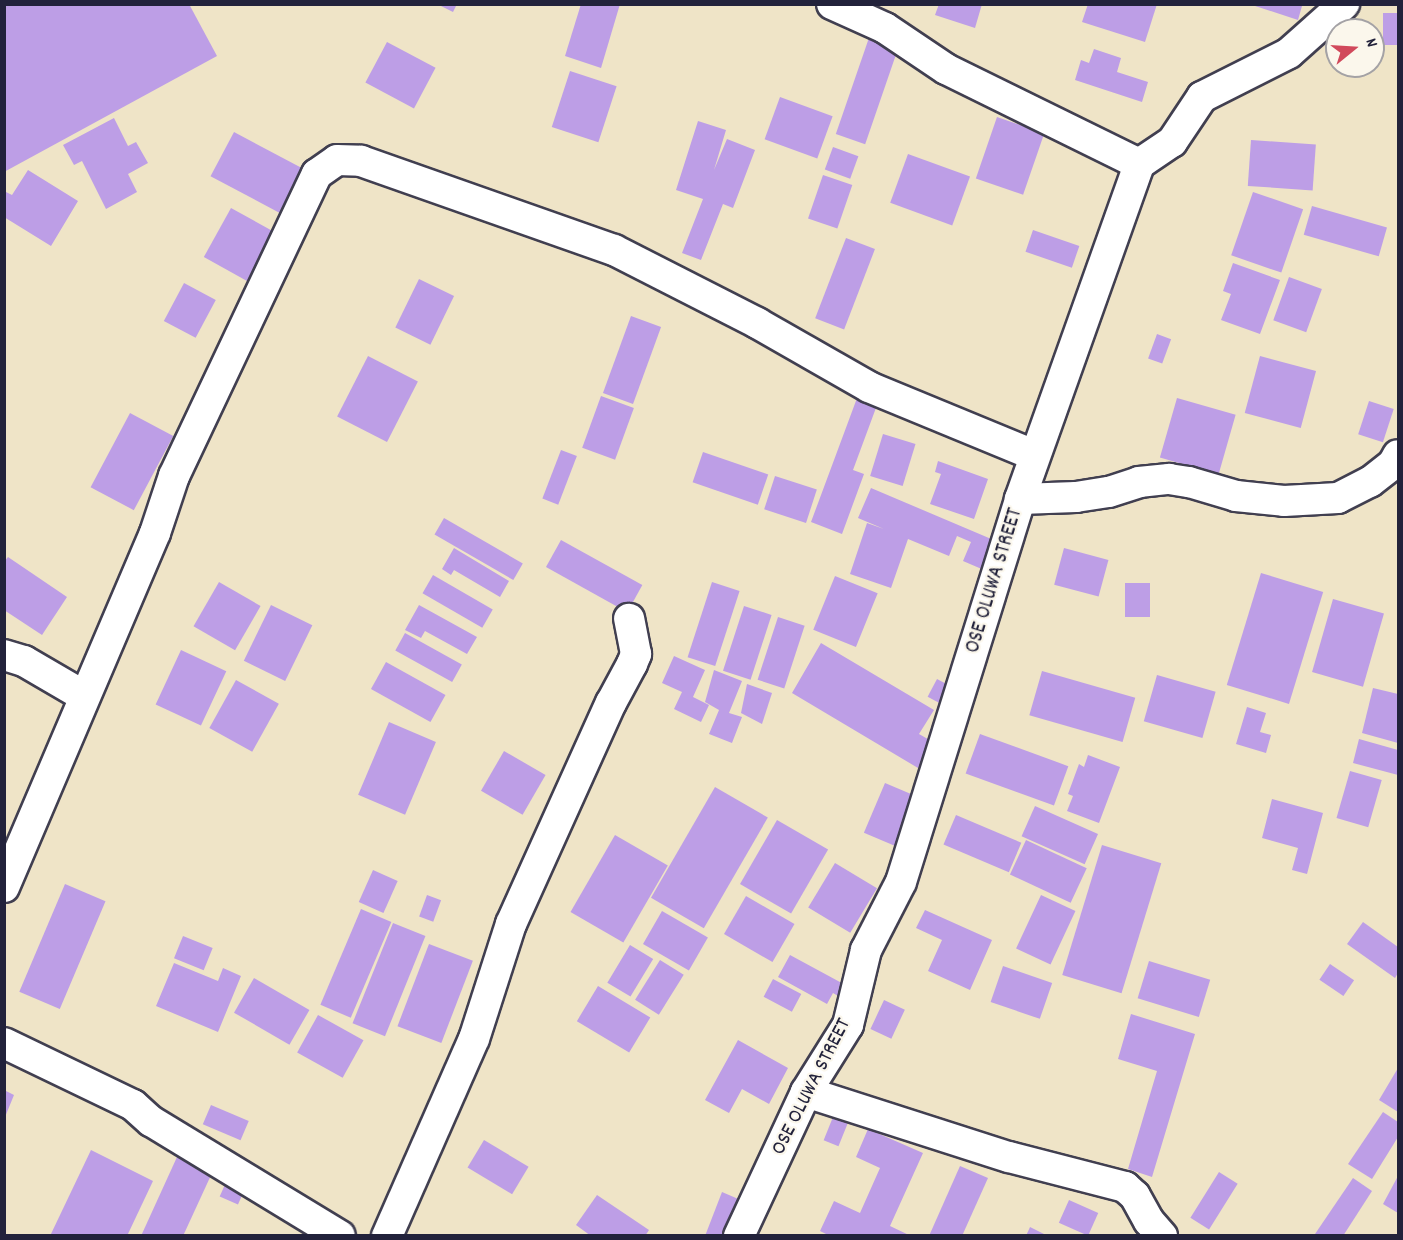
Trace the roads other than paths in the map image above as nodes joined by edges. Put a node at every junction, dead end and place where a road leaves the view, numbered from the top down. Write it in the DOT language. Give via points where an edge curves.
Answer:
graph roads {
  1 [pos="832,4"];
  2 [pos="1344,4"];
  3 [pos="1139,164"];
  4 [pos="1034,455"];
  5 [pos="1398,455"];
  6 [pos="1020,499"];
  7 [pos="629,619"];
  8 [pos="4,655"];
  9 [pos="84,696"];
  10 [pos="4,887"];
  11 [pos="4,1043"];
  12 [pos="806,1092"];
  13 [pos="340,1236"];
  14 [pos="387,1236"];
  15 [pos="739,1236"];
  16 [pos="1162,1236"];
  1 -- 3 [label="street" via="885,28 946,69"];
  2 -- 3 [label="street" via="1289,53 1202,96 1172,142"];
  3 -- 4 [label="street, OSE OLUWA STREET"];
  4 -- 6 [label="street, OSE OLUWA STREET"];
  4 -- 9 [label="street" via="869,387 757,323 614,250 360,161 337,160 317,174 174,476 155,533"];
  5 -- 6 [label="street" via="1393,464 1370,482 1338,498 1284,501 1236,496 1169,479 1076,497"];
  6 -- 12 [label="street, OSE OLUWA STREET" via="901,882 866,950 848,1025"];
  7 -- 14 [label="street" via="636,654 511,924 474,1039"];
  8 -- 9 [label="street" via="24,661"];
  9 -- 10 [label="street"];
  11 -- 13 [label="street" via="133,1105 151,1121"];
  12 -- 15 [label="street, OSE OLUWA STREET"];
  12 -- 16 [label="street" via="1009,1157 1125,1187"];
}
